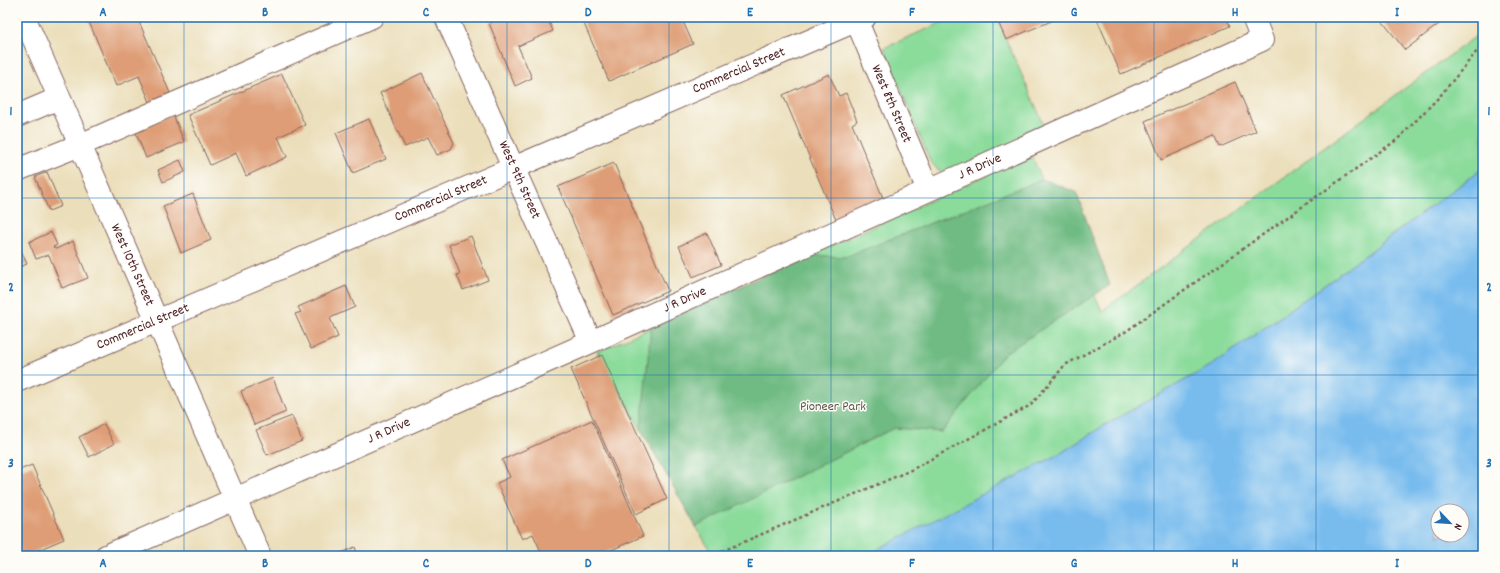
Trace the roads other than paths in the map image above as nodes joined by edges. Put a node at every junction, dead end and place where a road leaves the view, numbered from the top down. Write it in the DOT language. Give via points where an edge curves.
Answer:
graph roads {
  1 [pos="24,17"];
  2 [pos="372,17"];
  3 [pos="446,17"];
  4 [pos="1253,17"];
  5 [pos="858,18"];
  6 [pos="25,40"];
  7 [pos="59,98"];
  8 [pos="17,116"];
  9 [pos="80,145"];
  10 [pos="513,168"];
  11 [pos="17,170"];
  12 [pos="928,190"];
  13 [pos="157,321"];
  14 [pos="591,342"];
  15 [pos="17,381"];
  16 [pos="235,499"];
  17 [pos="106,556"];
  18 [pos="260,556"];
  1 -- 6 [label="street, West 10th Street"];
  2 -- 9 [label="street"];
  3 -- 10 [label="street, West 9th Street"];
  4 -- 12 [label="street, J R Drive" via="1262,40"];
  5 -- 10 [label="street, Commercial Street"];
  5 -- 12 [label="street, West 8th Street"];
  6 -- 7 [label="street, West 10th Street"];
  7 -- 8 [label="street"];
  7 -- 9 [label="street, West 10th Street"];
  9 -- 11 [label="street"];
  9 -- 13 [label="street, West 10th Street"];
  10 -- 13 [label="street, Commercial Street"];
  10 -- 14 [label="street, West 9th Street"];
  12 -- 14 [label="street, J R Drive"];
  13 -- 15 [label="street, Commercial Street"];
  13 -- 16 [label="street, West 10th Street"];
  14 -- 16 [label="street, J R Drive"];
  16 -- 17 [label="street, J R Drive"];
  16 -- 18 [label="street, West 10th Street"];
}
